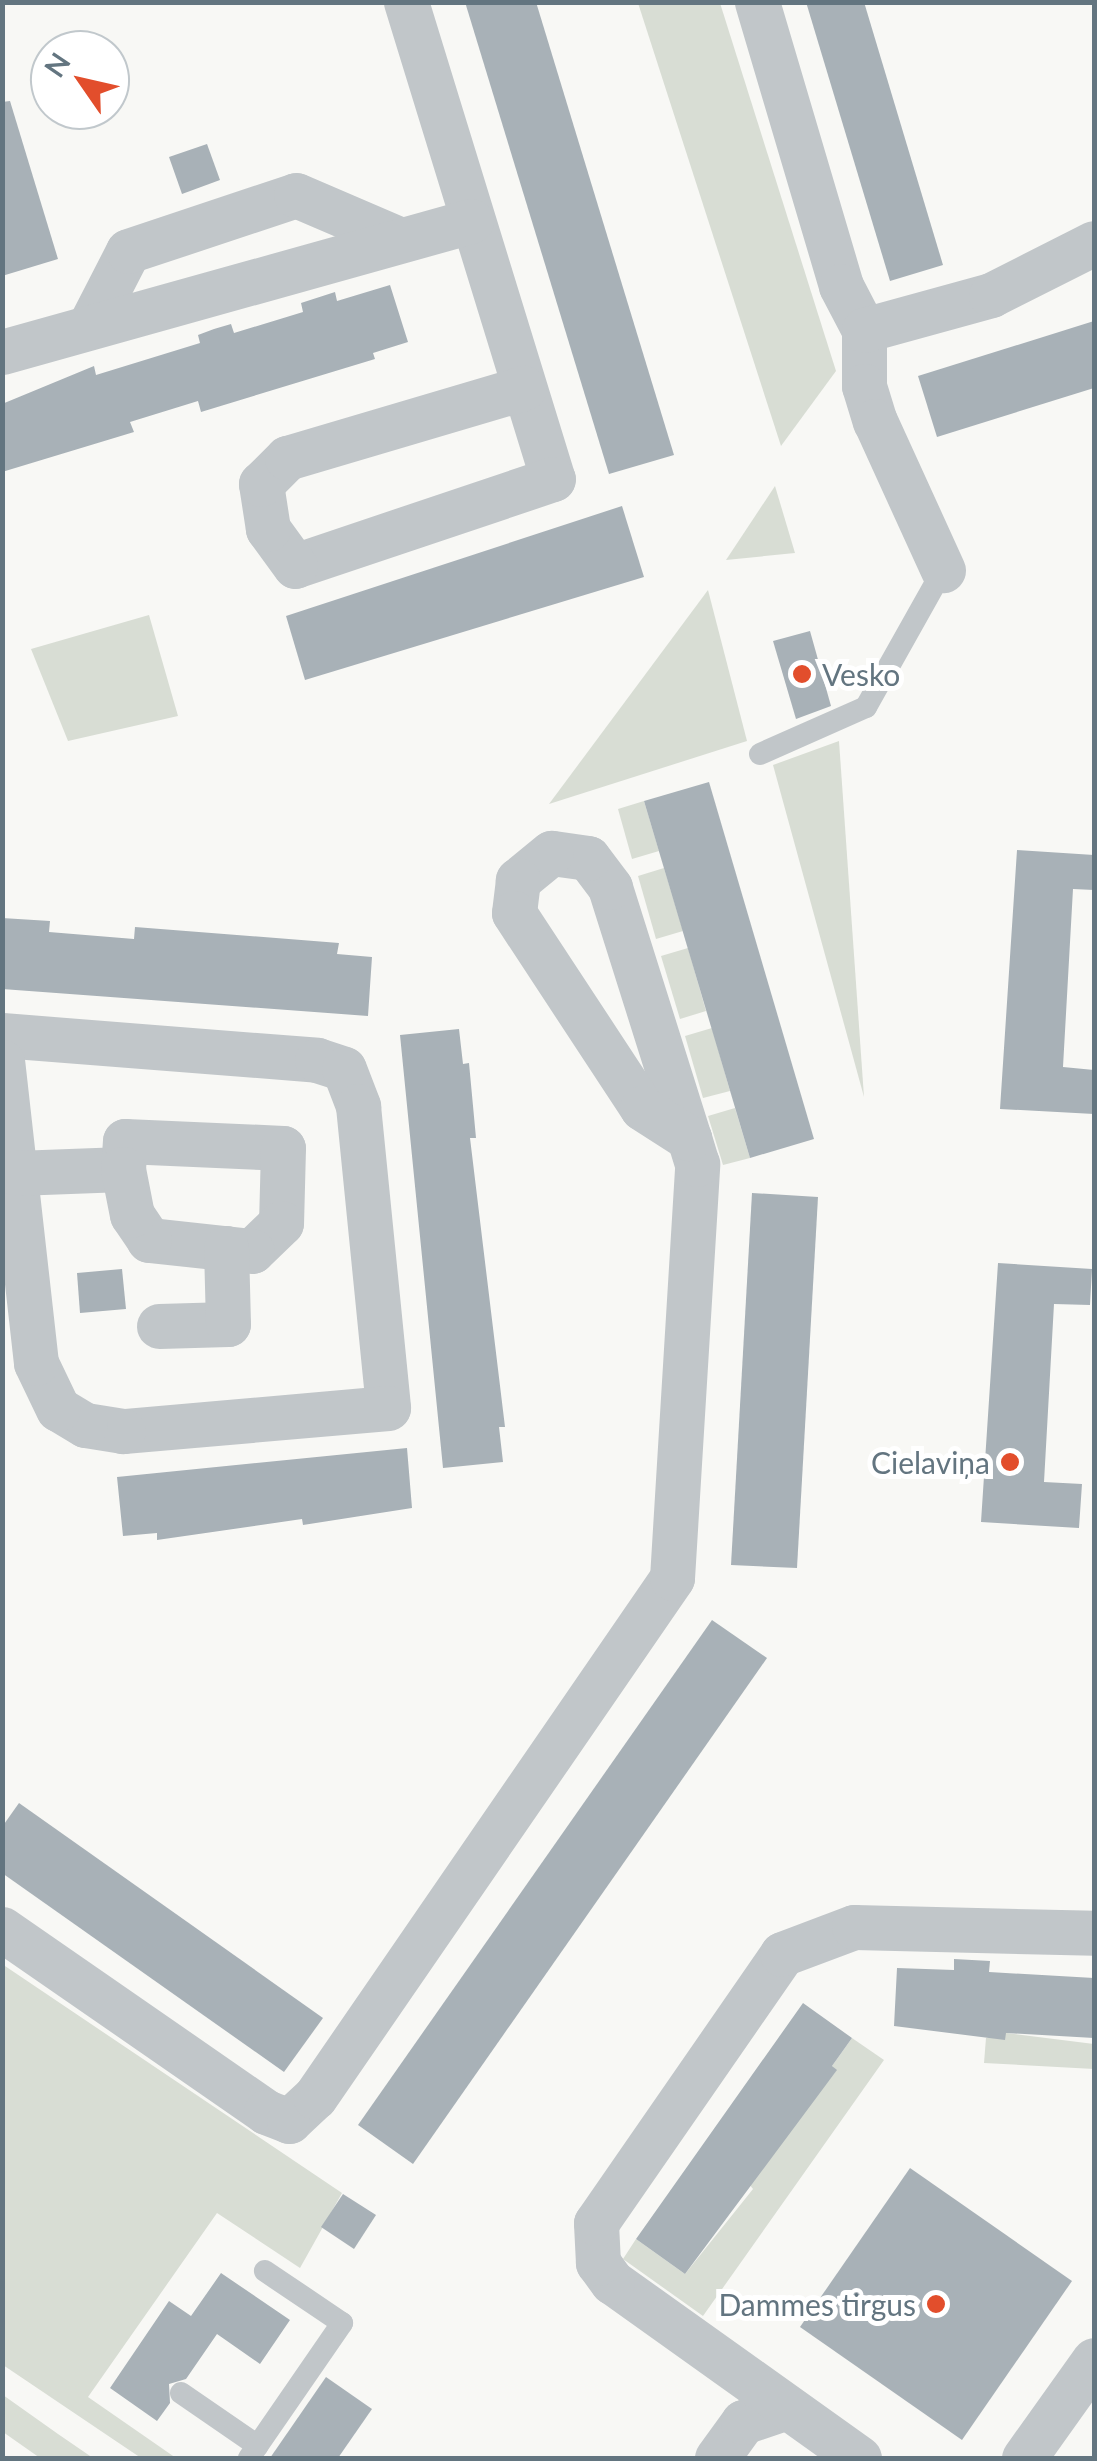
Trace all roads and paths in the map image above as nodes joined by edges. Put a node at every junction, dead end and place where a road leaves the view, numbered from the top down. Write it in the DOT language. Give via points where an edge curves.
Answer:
graph roads {
  1 [pos="406,2"];
  2 [pos="758,2"];
  3 [pos="470,221"];
  4 [pos="401,240"];
  5 [pos="1094,243"];
  6 [pos="89,327"];
  7 [pos="864,330"];
  8 [pos="2,352"];
  9 [pos="524,388"];
  10 [pos="943,570"];
  11 [pos="760,754"];
  12 [pos="2,1036"];
  13 [pos="2,1062"];
  14 [pos="689,1138"];
  15 [pos="123,1169"];
  16 [pos="16,1172"];
  17 [pos="226,1248"];
  18 [pos="159,1326"];
  19 [pos="2,1929"];
  20 [pos="1094,1933"];
  21 [pos="265,2271"];
  22 [pos="1094,2360"];
  23 [pos="181,2393"];
  24 [pos="787,2407"];
  25 [pos="253,2452"];
  26 [pos="716,2458"];
  27 [pos="859,2458"];
  28 [pos="1024,2458"];
  1 -- 3 [label="street"];
  2 -- 7 [label="street" via="841,286"];
  3 -- 4 [label="street"];
  3 -- 9 [label="street"];
  4 -- 6 [label="street"];
  4 -- 6 [label="street" via="296,195 128,251"];
  5 -- 7 [label="street" via="991,296"];
  6 -- 8 [label="street"];
  7 -- 10 [label="street" via="864,386 875,421"];
  9 -- 9 [label="street" via="553,479 295,566 268,529 261,484 287,458"];
  10 -- 11 [label="lane" via="866,707"];
  12 -- 16 [label="street" via="316,1060 344,1069 358,1106 388,1408 123,1431 70,1418 44,1388 36,1363"];
  13 -- 16 [label="street"];
  14 -- 14 [label="street" via="602,869 569,851 552,853 518,880 512,896 519,925 642,1108"];
  14 -- 19 [label="street" via="700,1188 672,1578 315,2097 290,2121 266,2112"];
  15 -- 16 [label="street"];
  15 -- 17 [label="street" via="132,1215 149,1240"];
  15 -- 17 [label="street" via="124,1140 283,1148 282,1223 252,1251"];
  17 -- 18 [label="street" via="228,1324"];
  20 -- 24 [label="street" via="854,1927 782,1954 596,2222 598,2263 612,2282"];
  21 -- 25 [label="lane" via="342,2324"];
  22 -- 28 [label="street"];
  23 -- 25 [label="lane"];
  24 -- 26 [label="street" via="742,2422"];
  24 -- 27 [label="street"];
}
